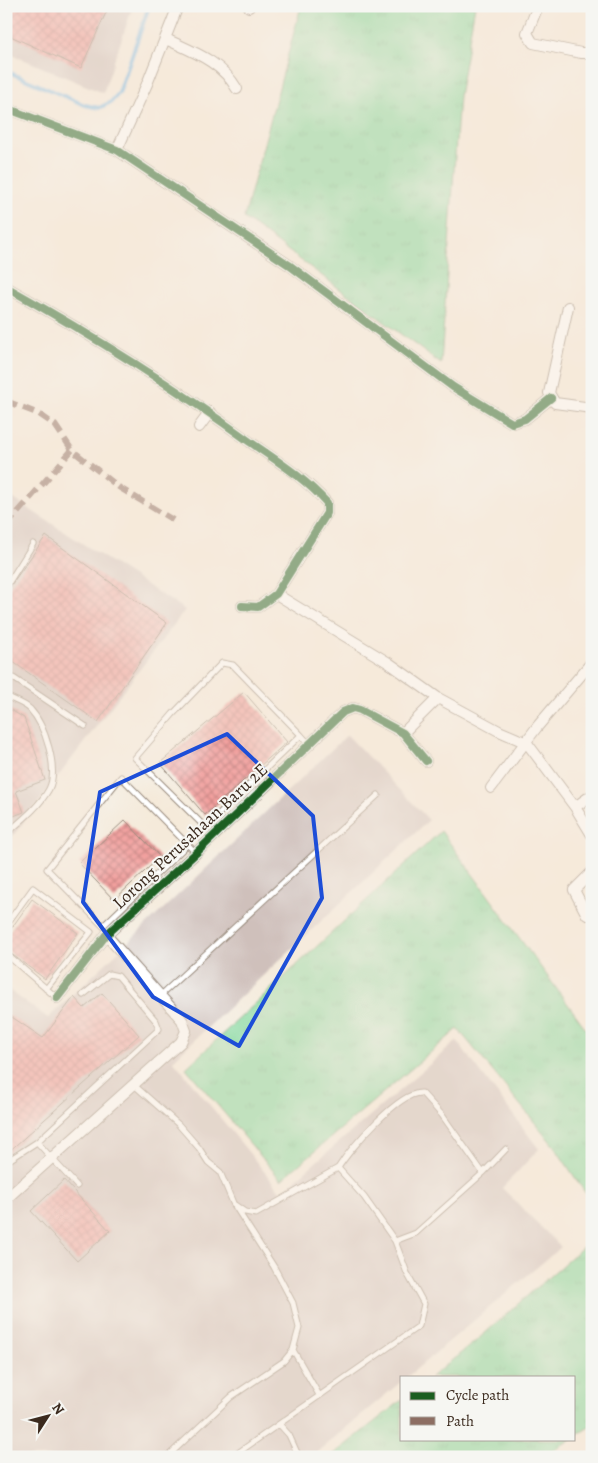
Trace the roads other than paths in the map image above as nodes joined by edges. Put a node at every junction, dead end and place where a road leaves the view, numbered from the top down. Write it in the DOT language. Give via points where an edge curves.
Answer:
graph roads {
  1 [pos="178,6"];
  2 [pos="538,6"];
  3 [pos="166,39"];
  4 [pos="592,53"];
  5 [pos="237,89"];
  6 [pos="6,108"];
  7 [pos="117,150"];
  8 [pos="6,287"];
  9 [pos="568,307"];
  10 [pos="551,398"];
  11 [pos="592,408"];
  12 [pos="210,412"];
  13 [pos="199,427"];
  14 [pos="33,544"];
  15 [pos="6,587"];
  16 [pos="276,594"];
  17 [pos="242,606"];
  18 [pos="592,662"];
  19 [pos="6,674"];
  20 [pos="6,696"];
  21 [pos="438,698"];
  22 [pos="85,726"];
  23 [pos="403,733"];
  24 [pos="301,736"];
  25 [pos="527,743"];
  26 [pos="309,744"];
  27 [pos="426,761"];
  28 [pos="490,788"];
  29 [pos="378,795"];
  30 [pos="592,795"];
  31 [pos="575,807"];
  32 [pos="6,834"];
  33 [pos="592,835"];
  34 [pos="187,844"];
  35 [pos="196,853"];
  36 [pos="592,872"];
  37 [pos="587,914"];
  38 [pos="6,925"];
  39 [pos="106,935"];
  40 [pos="6,954"];
  41 [pos="46,989"];
  42 [pos="83,995"];
  43 [pos="161,995"];
  44 [pos="57,998"];
  45 [pos="134,1084"];
  46 [pos="37,1142"];
  47 [pos="506,1149"];
  48 [pos="51,1157"];
  49 [pos="6,1162"];
  50 [pos="338,1168"];
  51 [pos="483,1173"];
  52 [pos="77,1186"];
  53 [pos="6,1199"];
  54 [pos="233,1203"];
  55 [pos="395,1241"];
  56 [pos="293,1350"];
  57 [pos="319,1395"];
  58 [pos="280,1425"];
  59 [pos="167,1457"];
  60 [pos="232,1457"];
  61 [pos="299,1457"];
  1 -- 3 [label="street"];
  2 -- 4 [label="street" via="527,33 533,43"];
  3 -- 5 [label="street" via="216,63"];
  3 -- 7 [label="street"];
  6 -- 7 [label="street"];
  7 -- 10 [label="street" via="289,265 453,386 512,423 525,419"];
  8 -- 12 [label="street" via="65,320"];
  9 -- 10 [label="street" via="549,393"];
  10 -- 11 [label="street" via="555,403"];
  12 -- 13 [label="street"];
  12 -- 16 [label="street" via="327,503 327,513"];
  14 -- 15 [label="lane"];
  16 -- 17 [label="street" via="258,606"];
  16 -- 21 [label="street"];
  18 -- 25 [label="street"];
  19 -- 22 [label="lane"];
  20 -- 32 [label="lane" via="29,708 42,727 50,746 51,766 50,788 32,811"];
  21 -- 23 [label="street"];
  21 -- 25 [label="street"];
  23 -- 26 [label="street, Lorong Perusahaan Baru 2E" via="353,708 343,712"];
  23 -- 27 [label="street"];
  24 -- 24 [label="lane" via="204,827 135,758 173,714 222,663 227,662"];
  24 -- 26 [label="lane"];
  25 -- 28 [label="street"];
  25 -- 31 [label="street"];
  26 -- 35 [label="street, Lorong Perusahaan Baru 2E"];
  29 -- 43 [label="lane"];
  30 -- 31 [label="street"];
  31 -- 33 [label="street"];
  34 -- 34 [label="lane" via="103,926 47,869 121,777"];
  34 -- 35 [label="lane"];
  35 -- 39 [label="street, Lorong Perusahaan Baru 2E"];
  36 -- 37 [label="street" via="574,890"];
  38 -- 41 [label="lane" via="33,888 91,932"];
  39 -- 43 [label="street"];
  39 -- 44 [label="street, Lorong Perusahaan Baru 2E"];
  40 -- 41 [label="lane"];
  41 -- 44 [label="lane"];
  42 -- 46 [label="lane" via="109,974 118,976 156,1021 159,1029"];
  43 -- 45 [label="street" via="182,1020 186,1031 181,1042"];
  45 -- 48 [label="street"];
  45 -- 54 [label="lane" via="178,1124 220,1172"];
  46 -- 48 [label="lane"];
  46 -- 49 [label="lane"];
  47 -- 51 [label="lane"];
  48 -- 52 [label="lane"];
  48 -- 53 [label="street"];
  50 -- 51 [label="lane" via="364,1134 416,1092 422,1093 442,1115"];
  50 -- 54 [label="lane" via="256,1214 245,1212"];
  50 -- 55 [label="lane" via="364,1197"];
  51 -- 55 [label="lane" via="416,1233"];
  54 -- 56 [label="lane" via="293,1303 299,1328"];
  55 -- 57 [label="lane" via="424,1304 419,1326"];
  56 -- 57 [label="lane"];
  56 -- 59 [label="lane" via="284,1361 231,1397"];
  57 -- 58 [label="lane"];
  58 -- 60 [label="lane"];
  58 -- 61 [label="lane" via="289,1435"];
}
